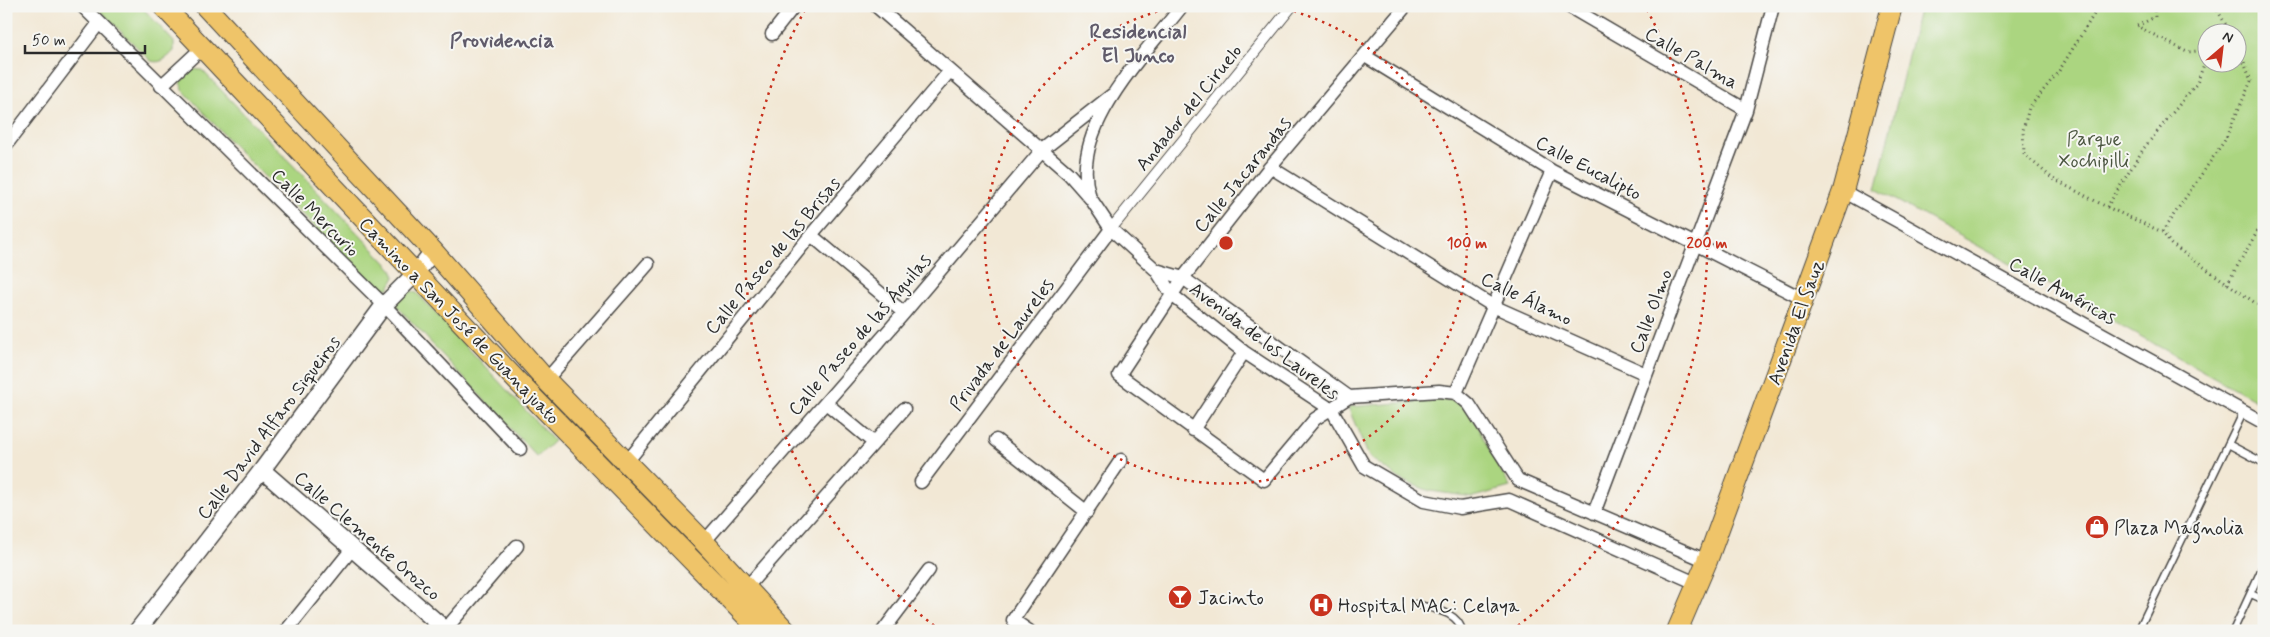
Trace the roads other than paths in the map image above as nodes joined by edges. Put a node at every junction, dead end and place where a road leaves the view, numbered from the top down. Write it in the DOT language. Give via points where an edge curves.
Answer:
graph roads {
  1 [pos="82,6"];
  2 [pos="163,6"];
  3 [pos="205,6"];
  4 [pos="794,6"];
  5 [pos="876,6"];
  6 [pos="1182,6"];
  7 [pos="1292,6"];
  8 [pos="1406,6"];
  9 [pos="1568,6"];
  10 [pos="1773,6"];
  11 [pos="1892,6"];
  12 [pos="99,23"];
  13 [pos="772,34"];
  14 [pos="202,48"];
  15 [pos="1365,56"];
  16 [pos="949,72"];
  17 [pos="161,86"];
  18 [pos="1112,95"];
  19 [pos="1746,110"];
  20 [pos="6,145"];
  21 [pos="1042,150"];
  22 [pos="1270,167"];
  23 [pos="1552,171"];
  24 [pos="1843,191"];
  25 [pos="1091,199"];
  26 [pos="1110,230"];
  27 [pos="811,235"];
  28 [pos="1695,245"];
  29 [pos="433,251"];
  30 [pos="648,264"];
  31 [pos="1156,270"];
  32 [pos="415,274"];
  33 [pos="1183,278"];
  34 [pos="1172,295"];
  35 [pos="1803,299"];
  36 [pos="384,305"];
  37 [pos="1493,306"];
  38 [pos="904,313"];
  39 [pos="1244,352"];
  40 [pos="1646,374"];
  41 [pos="546,380"];
  42 [pos="1456,392"];
  43 [pos="1349,398"];
  44 [pos="826,402"];
  45 [pos="904,409"];
  46 [pos="1332,410"];
  47 [pos="2244,411"];
  48 [pos="2264,422"];
  49 [pos="1193,430"];
  50 [pos="996,440"];
  51 [pos="874,444"];
  52 [pos="2228,444"];
  53 [pos="520,449"];
  54 [pos="1121,460"];
  55 [pos="626,463"];
  56 [pos="2264,464"];
  57 [pos="262,470"];
  58 [pos="921,482"];
  59 [pos="1087,512"];
  60 [pos="1594,513"];
  61 [pos="704,542"];
  62 [pos="517,546"];
  63 [pos="352,548"];
  64 [pos="1707,562"];
  65 [pos="2264,564"];
  66 [pos="929,570"];
  67 [pos="1698,584"];
  68 [pos="746,588"];
  69 [pos="2251,594"];
  70 [pos="2264,600"];
  71 [pos="1416,604"];
  72 [pos="446,630"];
  73 [pos="137,631"];
  74 [pos="286,631"];
  75 [pos="761,631"];
  76 [pos="786,631"];
  77 [pos="883,631"];
  78 [pos="1029,631"];
  79 [pos="1462,631"];
  80 [pos="1677,631"];
  81 [pos="2138,631"];
  82 [pos="2233,631"];
  1 -- 12 [label="street, Calle Mercurio"];
  2 -- 14 [label="main road, Camino a San José de Guanajuato"];
  3 -- 29 [label="main road, Camino a San José de Guanajuato"];
  4 -- 13 [label="street"];
  5 -- 16 [label="street, Avenida de los Laureles"];
  6 -- 18 [label="street"];
  7 -- 26 [label="street, Andador del Ciruelo"];
  8 -- 15 [label="street, Calle Jacarandas"];
  9 -- 19 [label="street, Calle Palma"];
  10 -- 19 [label="street, Calle Olmo"];
  11 -- 24 [label="main road, Avenida El Sauz"];
  12 -- 17 [label="street, Calle Mercurio"];
  12 -- 20 [label="street"];
  14 -- 17 [label="street"];
  14 -- 32 [label="main road, Camino a San José de Guanajuato"];
  15 -- 22 [label="street, Calle Jacarandas"];
  15 -- 23 [label="street, Calle Eucalipto"];
  16 -- 21 [label="street, Avenida de los Laureles"];
  16 -- 27 [label="street, Calle Paseo de las Brisas"];
  17 -- 36 [label="street, Calle Mercurio"];
  18 -- 21 [label="street, Calle Paseo de las Águilas"];
  18 -- 25 [label="street" via="1089,148 1086,182"];
  19 -- 28 [label="street, Calle Olmo"];
  21 -- 25 [label="street, Avenida de los Laureles"];
  21 -- 38 [label="street, Calle Paseo de las Águilas"];
  22 -- 33 [label="street, Calle Jacarandas"];
  22 -- 37 [label="street, Calle Álamo"];
  23 -- 28 [label="street, Calle Eucalipto"];
  23 -- 37 [label="street"];
  24 -- 35 [label="main road, Avenida El Sauz"];
  24 -- 47 [label="street, Calle Américas"];
  25 -- 26 [label="street, Avenida de los Laureles"];
  26 -- 31 [label="street, Avenida de los Laureles"];
  26 -- 58 [label="street, Privada de Laureles"];
  27 -- 38 [label="street"];
  27 -- 55 [label="street, Calle Paseo de las Brisas"];
  28 -- 35 [label="street, Calle Eucalipto"];
  28 -- 40 [label="street, Calle Olmo"];
  29 -- 32 [label="street, Calle David Alfaro Siqueiros"];
  29 -- 41 [label="main road, Camino a San José de Guanajuato"];
  30 -- 41 [label="street"];
  31 -- 33 [label="street, Avenida de los Laureles"];
  31 -- 34 [label="street, Avenida de los Laureles"];
  32 -- 36 [label="street, Calle David Alfaro Siqueiros"];
  32 -- 75 [label="main road, Camino a San José de Guanajuato"];
  33 -- 34 [label="street, Calle Jacarandas"];
  33 -- 43 [label="street, Avenida de los Laureles"];
  34 -- 39 [label="street, Avenida de los Laureles"];
  34 -- 49 [label="street, Calle Jacarandas" via="1119,375"];
  35 -- 64 [label="main road, Avenida El Sauz"];
  36 -- 53 [label="street, Calle Mercurio"];
  36 -- 57 [label="street, Calle David Alfaro Siqueiros"];
  37 -- 40 [label="street, Calle Álamo"];
  37 -- 42 [label="street"];
  38 -- 44 [label="street, Calle Paseo de las Águilas"];
  39 -- 46 [label="street, Avenida de los Laureles"];
  39 -- 49 [label="street"];
  40 -- 60 [label="street, Calle Olmo"];
  41 -- 55 [label="main road, Camino a San José de Guanajuato"];
  42 -- 43 [label="street, Avenida de los Laureles"];
  42 -- 60 [label="street" via="1469,404 1518,480"];
  43 -- 46 [label="street"];
  44 -- 51 [label="street"];
  44 -- 61 [label="street, Calle Paseo de las Águilas"];
  45 -- 51 [label="street"];
  46 -- 49 [label="street" via="1315,419 1264,480"];
  46 -- 67 [label="street, Avenida de los Laureles" via="1364,466 1424,501 1460,508 1508,500"];
  47 -- 48 [label="street, Calle Américas"];
  47 -- 52 [label="lane"];
  50 -- 59 [label="street"];
  51 -- 68 [label="street"];
  52 -- 56 [label="lane"];
  52 -- 81 [label="lane"];
  54 -- 59 [label="street"];
  55 -- 61 [label="main road, Camino a San José de Guanajuato"];
  57 -- 63 [label="street, Calle Clemente Orozco"];
  57 -- 73 [label="street, Calle David Alfaro Siqueiros"];
  59 -- 78 [label="street" via="1013,620"];
  60 -- 64 [label="street"];
  61 -- 68 [label="main road, Camino a San José de Guanajuato"];
  62 -- 72 [label="street"];
  63 -- 72 [label="street, Calle Clemente Orozco"];
  63 -- 74 [label="street"];
  64 -- 67 [label="main road, Avenida El Sauz"];
  65 -- 69 [label="lane"];
  66 -- 77 [label="street"];
  67 -- 80 [label="main road, Avenida El Sauz"];
  68 -- 76 [label="main road, Camino a San José de Guanajuato"];
  69 -- 70 [label="lane"];
  69 -- 82 [label="lane"];
  71 -- 79 [label="lane" via="1455,618"];
}
